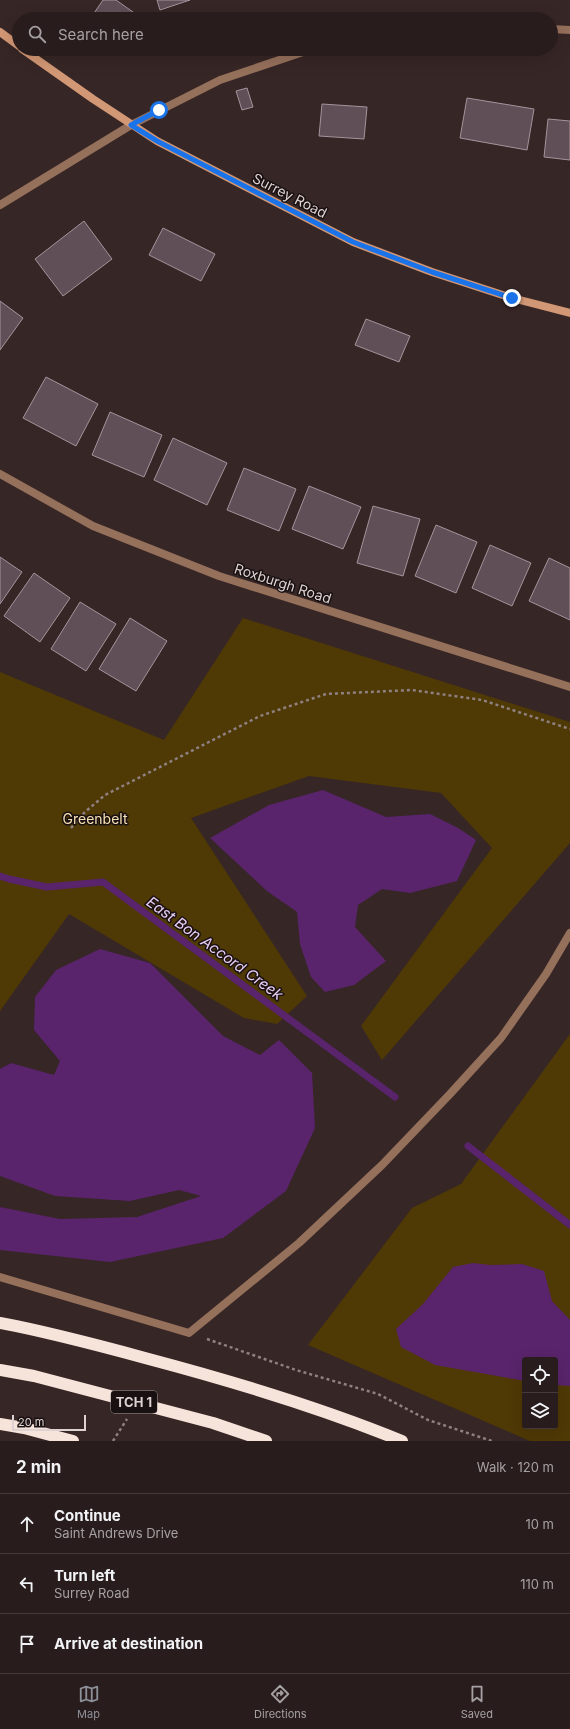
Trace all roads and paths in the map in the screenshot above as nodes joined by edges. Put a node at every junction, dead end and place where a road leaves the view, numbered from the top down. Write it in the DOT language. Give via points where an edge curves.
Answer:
graph roads {
  1 [pos="558,29"];
  2 [pos="570,30"];
  3 [pos="0,32"];
  4 [pos="12,41"];
  5 [pos="32,56"];
  6 [pos="291,56"];
  7 [pos="131,125"];
  8 [pos="0,205"];
  9 [pos="570,313"];
  10 [pos="0,474"];
  11 [pos="570,688"];
  12 [pos="570,729"];
  13 [pos="71,828"];
  14 [pos="570,933"];
  15 [pos="0,1277"];
  16 [pos="0,1323"];
  17 [pos="189,1333"];
  18 [pos="0,1370"];
  19 [pos="0,1424"];
  20 [pos="74,1441"];
  21 [pos="266,1441"];
  22 [pos="402,1441"];
  23 [pos="492,1441"];
  1 -- 2 [label="street"];
  3 -- 4 [label="street"];
  5 -- 7 [label="street, Surrey Road"];
  6 -- 7 [label="street" via="220,80"];
  7 -- 8 [label="street"];
  7 -- 9 [label="street, Surrey Road" via="157,141 353,242 432,272 512,298"];
  10 -- 11 [label="street, Roxburgh Road" via="93,526 219,576"];
  12 -- 13 [label="path" via="482,700 412,690 326,694 260,716 105,795"];
  14 -- 17 [label="street" via="546,974 500,1038 450,1094 382,1165 299,1243"];
  15 -- 17 [label="street"];
  16 -- 22 [label="highway, bridge" via="42,1330 226,1379 374,1429"];
  17 -- 23 [label="path" via="296,1370 378,1394 428,1420"];
  18 -- 21 [label="highway, TCH 1, bridge" via="34,1376 205,1421"];
  19 -- 20 [label="highway"];
}
